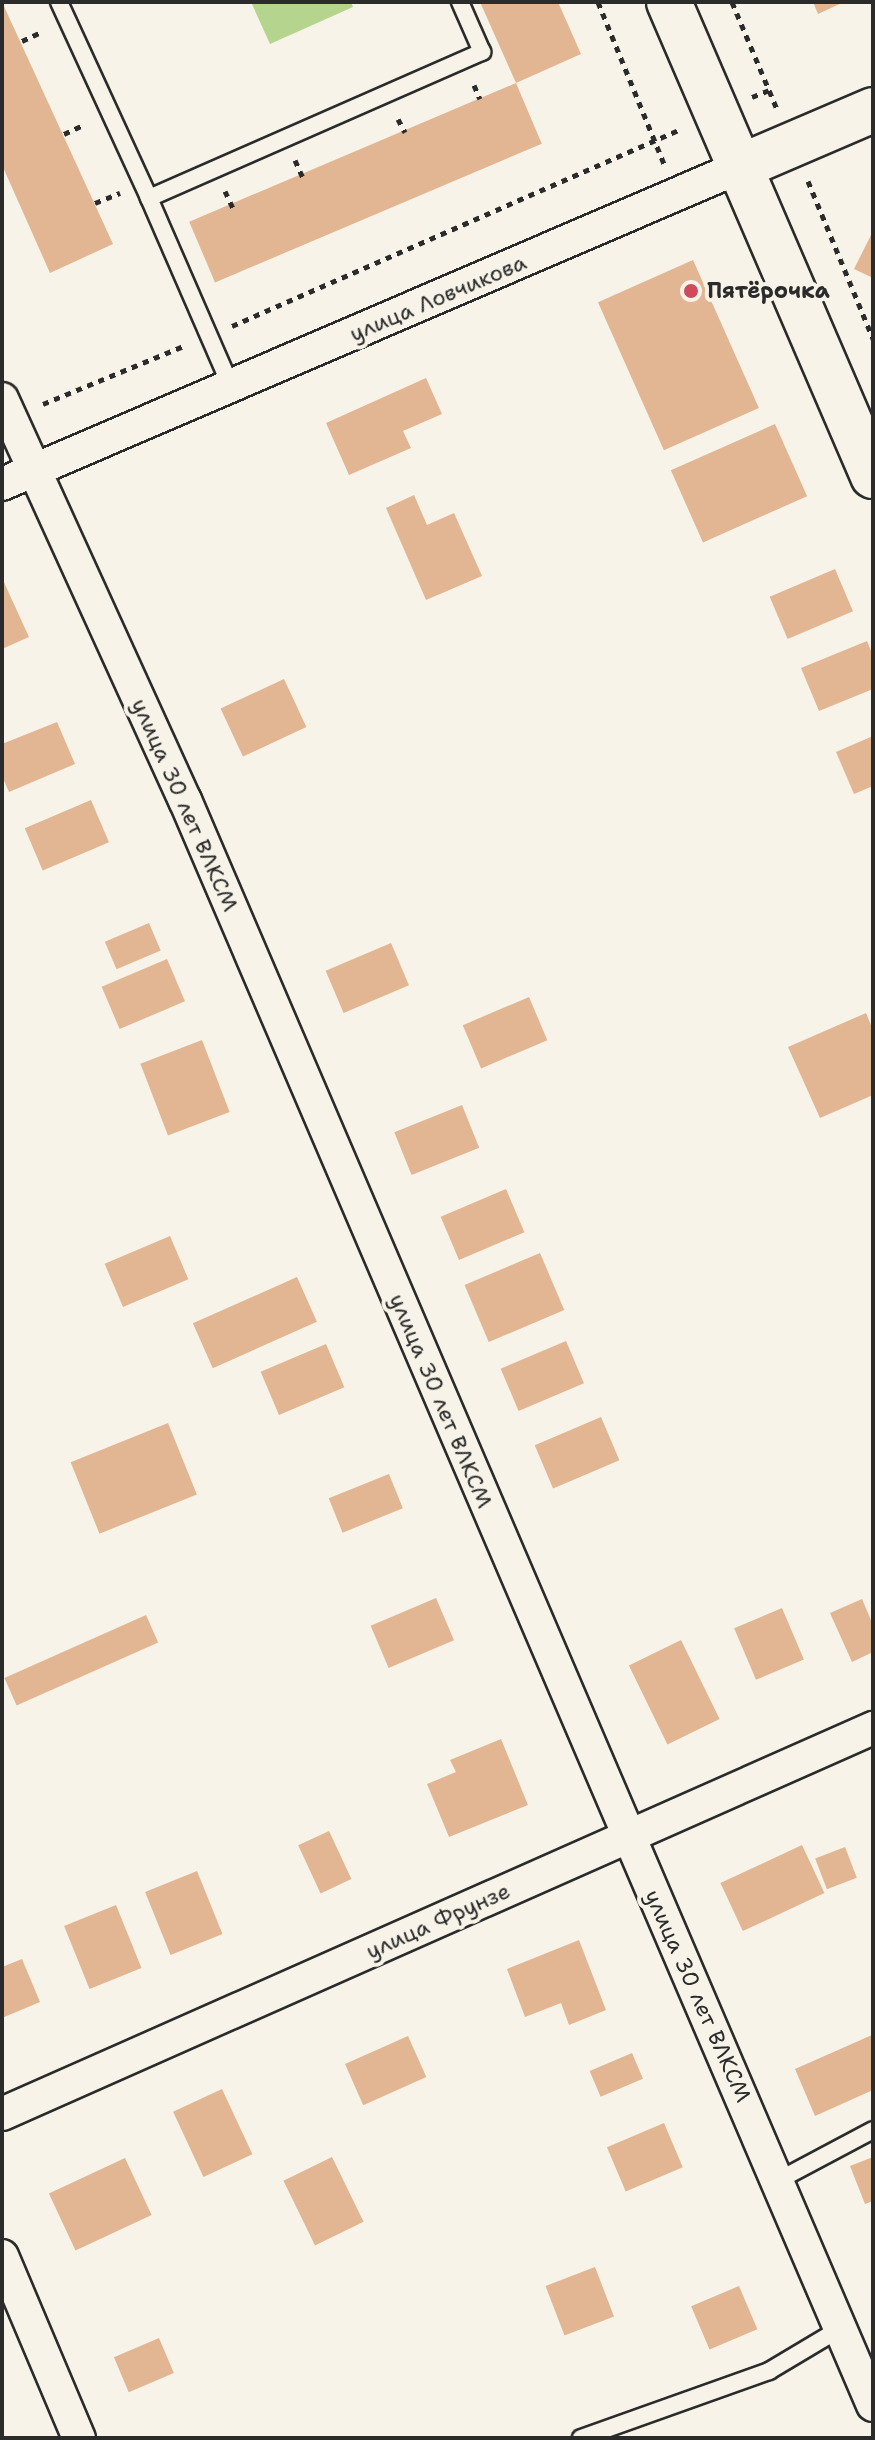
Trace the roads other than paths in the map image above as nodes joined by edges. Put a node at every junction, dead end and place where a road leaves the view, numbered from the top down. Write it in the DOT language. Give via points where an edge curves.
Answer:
graph roads {
  1 [pos="59,2"];
  2 [pos="460,2"];
  3 [pos="669,2"];
  4 [pos="873,110"];
  5 [pos="740,167"];
  6 [pos="149,198"];
  7 [pos="231,387"];
  8 [pos="6,408"];
  9 [pos="32,471"];
  10 [pos="873,476"];
  11 [pos="2,484"];
  12 [pos="873,1728"];
  13 [pos="628,1837"];
  14 [pos="2,2114"];
  15 [pos="873,2130"];
  16 [pos="779,2180"];
  17 [pos="2,2256"];
  18 [pos="841,2328"];
  19 [pos="873,2405"];
  20 [pos="79,2438"];
  21 [pos="581,2438"];
  1 -- 6 [label="lane"];
  2 -- 6 [label="lane" via="482,52"];
  3 -- 5 [label="street"];
  4 -- 5 [label="street, улица Ловчикова"];
  5 -- 7 [label="street, улица Ловчикова"];
  5 -- 10 [label="street"];
  6 -- 7 [label="lane"];
  7 -- 9 [label="street, улица Ловчикова"];
  8 -- 9 [label="street, улица 30 лет ВЛКСМ"];
  9 -- 11 [label="street, улица Ловчикова"];
  9 -- 13 [label="street, улица 30 лет ВЛКСМ" via="185,800"];
  12 -- 13 [label="street, улица Фрунзе"];
  13 -- 14 [label="street, улица Фрунзе"];
  13 -- 16 [label="street, улица 30 лет ВЛКСМ"];
  15 -- 16 [label="lane"];
  16 -- 18 [label="street, улица 30 лет ВЛКСМ"];
  17 -- 20 [label="street"];
  18 -- 19 [label="street, улица 30 лет ВЛКСМ"];
  18 -- 21 [label="lane" via="769,2371"];
}
